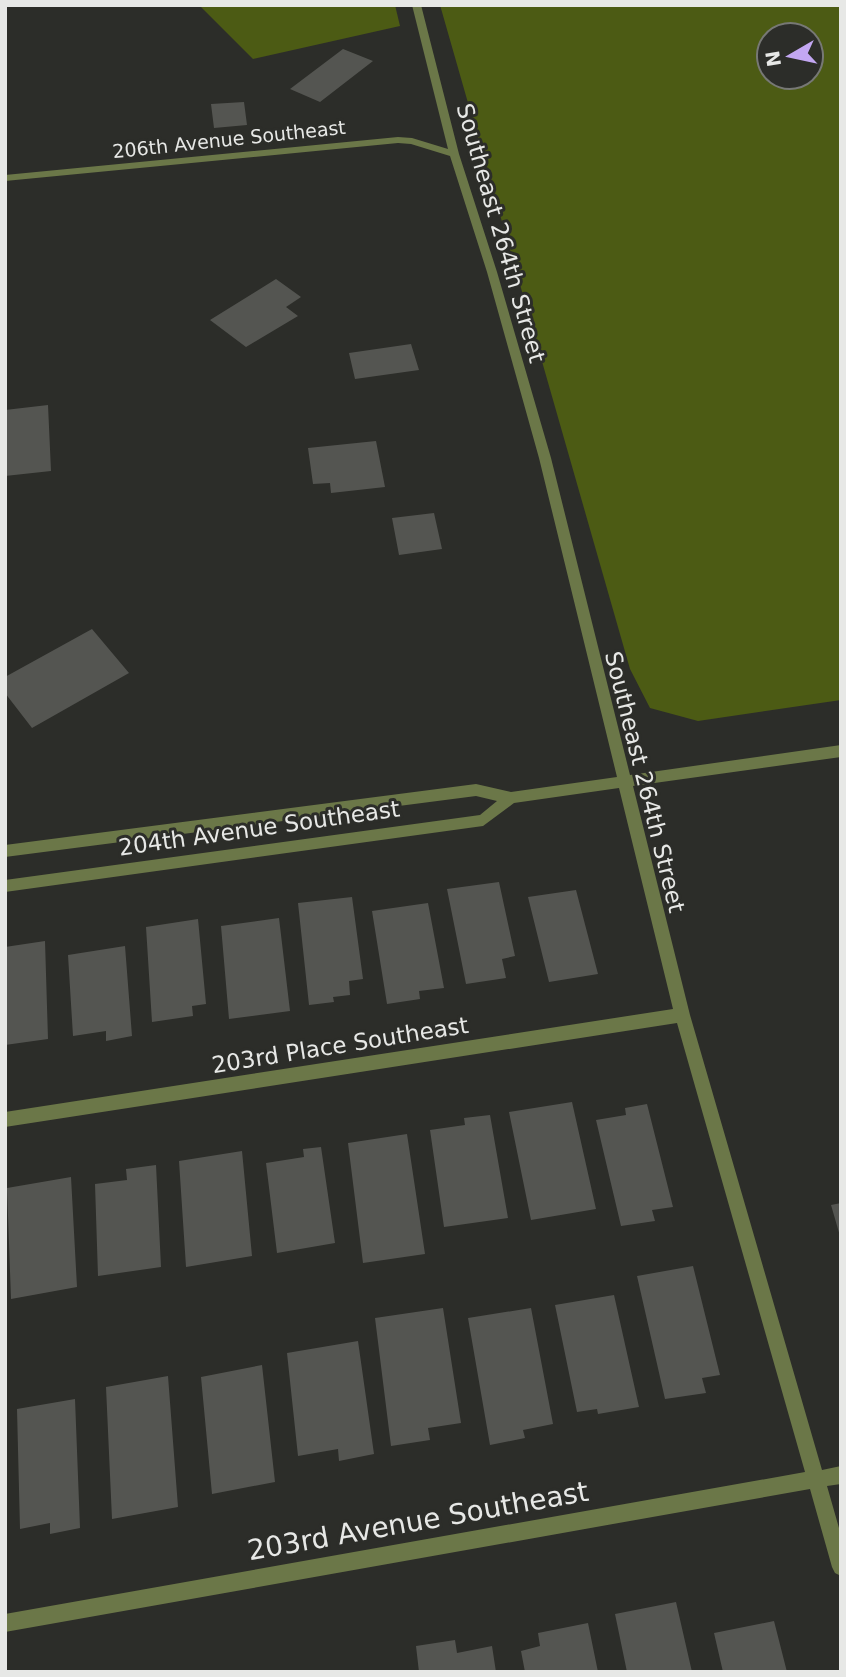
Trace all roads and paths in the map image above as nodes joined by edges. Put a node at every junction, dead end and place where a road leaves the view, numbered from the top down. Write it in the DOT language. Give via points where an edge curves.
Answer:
graph roads {
  1 [pos="416,5"];
  2 [pos="454,153"];
  3 [pos="5,178"];
  4 [pos="841,751"];
  5 [pos="623,782"];
  6 [pos="510,798"];
  7 [pos="5,851"];
  8 [pos="5,886"];
  9 [pos="681,1015"];
  10 [pos="5,1121"];
  11 [pos="841,1475"];
  12 [pos="816,1479"];
  13 [pos="841,1567"];
  14 [pos="5,1623"];
  1 -- 2 [label="street, Southeast 264th Street"];
  2 -- 3 [label="street, 206th Avenue Southeast" via="398,140"];
  2 -- 5 [label="street, Southeast 264th Street" via="545,458"];
  4 -- 5 [label="street, 204th Avenue Southeast"];
  5 -- 6 [label="street, 204th Avenue Southeast"];
  5 -- 9 [label="street, Southeast 264th Street"];
  6 -- 7 [label="street, 204th Avenue Southeast" via="476,790"];
  6 -- 8 [label="street, 204th Avenue Southeast" via="483,820"];
  9 -- 10 [label="street, 203rd Place Southeast"];
  9 -- 12 [label="street, Southeast 264th Street"];
  11 -- 12 [label="street, 203rd Avenue Southeast"];
  12 -- 13 [label="street, Southeast 264th Street"];
  12 -- 14 [label="street, 203rd Avenue Southeast"];
}
